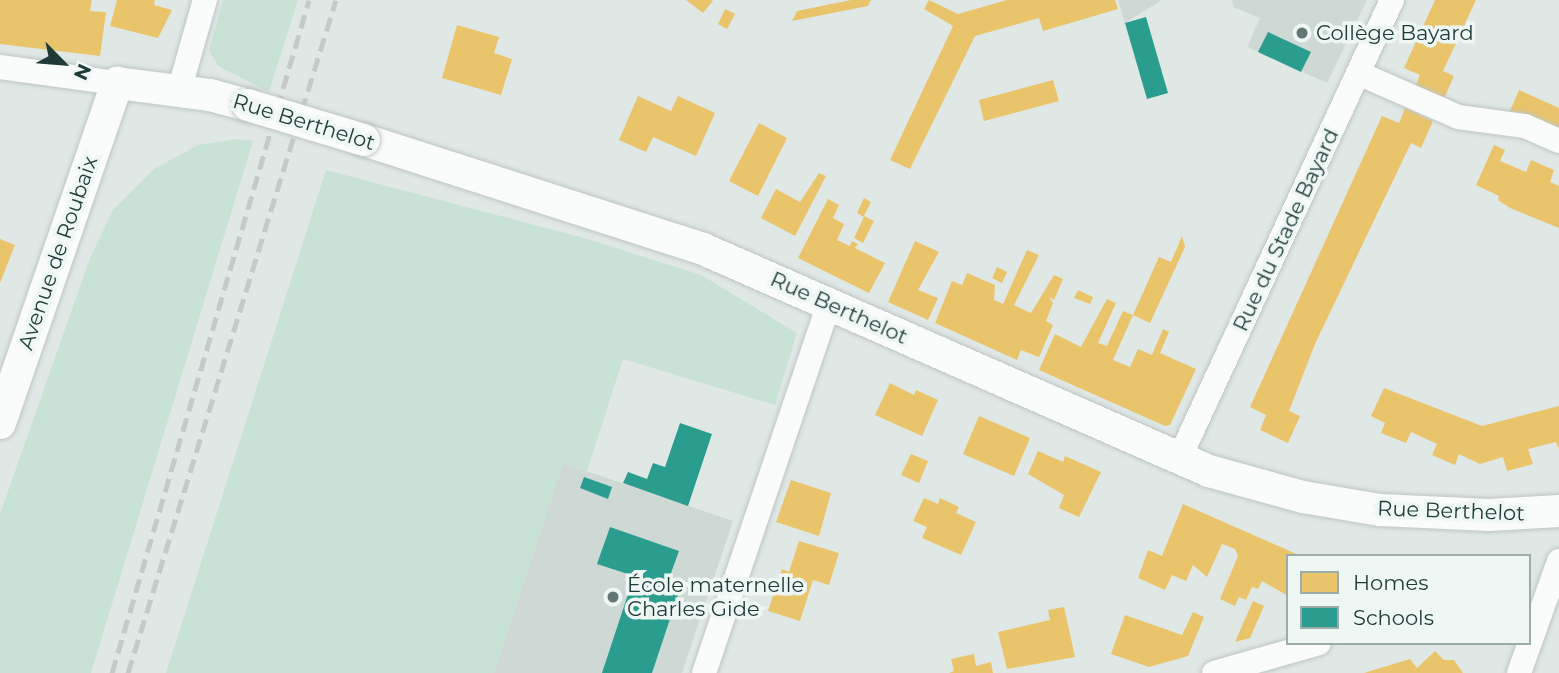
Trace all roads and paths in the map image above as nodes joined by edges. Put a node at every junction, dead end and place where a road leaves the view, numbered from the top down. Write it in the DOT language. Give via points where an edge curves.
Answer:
graph roads {
  1 [pos="205,0"];
  2 [pos="1392,0"];
  3 [pos="0,67"];
  4 [pos="1358,73"];
  5 [pos="117,83"];
  6 [pos="179,91"];
  7 [pos="1559,141"];
  8 [pos="830,304"];
  9 [pos="0,424"];
  10 [pos="1179,459"];
  11 [pos="1559,511"];
  12 [pos="1547,577"];
  13 [pos="1531,632"];
  14 [pos="1312,645"];
  15 [pos="1527,645"];
  16 [pos="704,673"];
  17 [pos="1214,673"];
  18 [pos="1519,673"];
  1 -- 6 [label="street"];
  2 -- 4 [label="street, Rue du Stade Bayard"];
  3 -- 5 [label="street"];
  4 -- 7 [label="street" via="1458,117 1525,126"];
  4 -- 10 [label="street, Rue du Stade Bayard"];
  5 -- 6 [label="street, Rue Berthelot"];
  5 -- 9 [label="street, Avenue de Roubaix"];
  6 -- 8 [label="street, Rue Berthelot, bridge" via="248,105 703,249"];
  8 -- 10 [label="street, Rue Berthelot"];
  8 -- 16 [label="street"];
  10 -- 11 [label="street, Rue Berthelot" via="1276,490 1380,510 1489,515"];
  12 -- 13 [label="street"];
  14 -- 17 [label="street"];
  15 -- 18 [label="street"];
}
